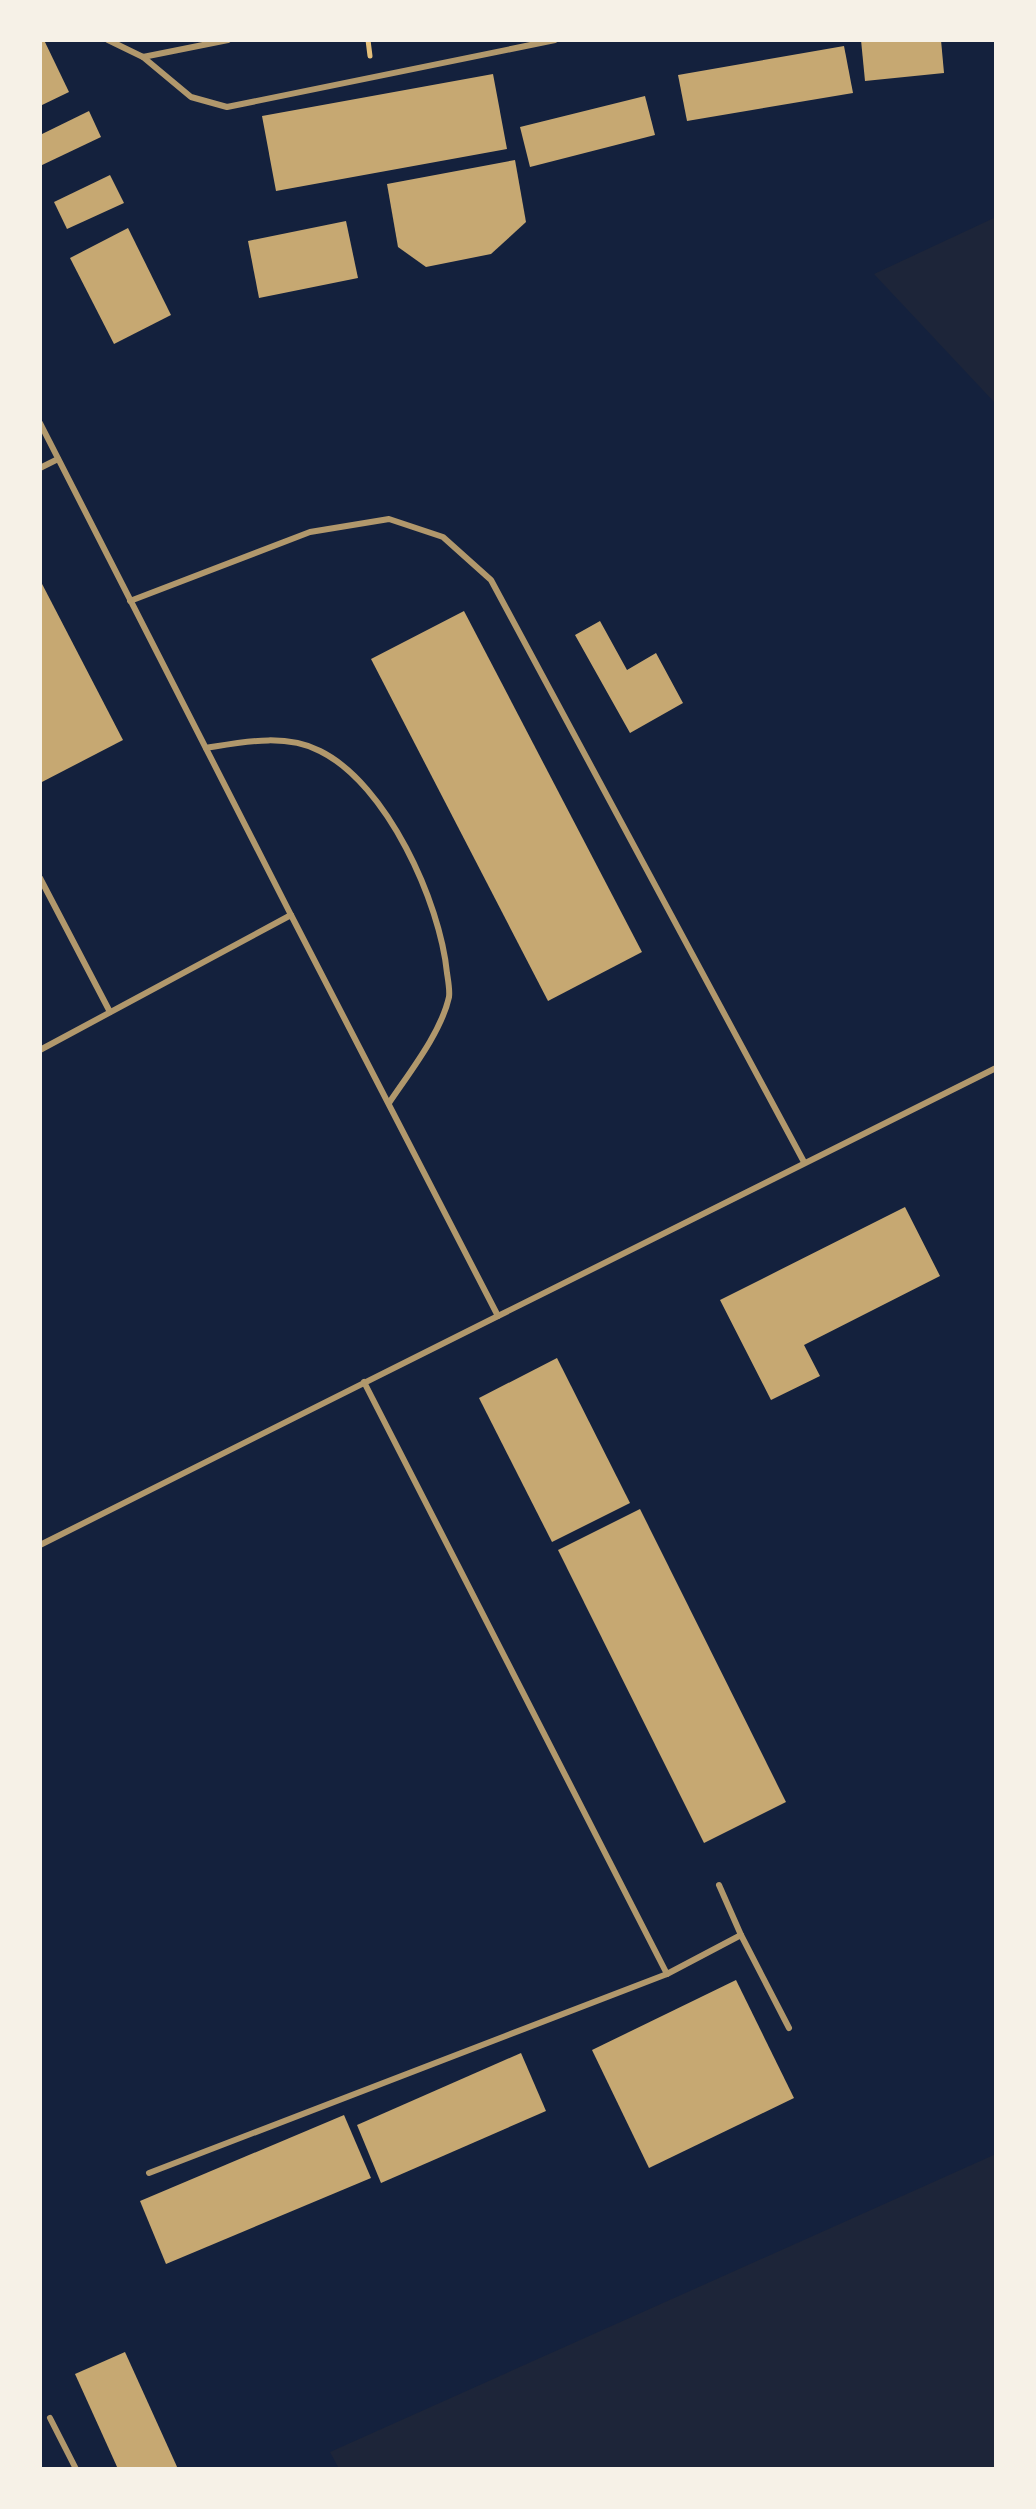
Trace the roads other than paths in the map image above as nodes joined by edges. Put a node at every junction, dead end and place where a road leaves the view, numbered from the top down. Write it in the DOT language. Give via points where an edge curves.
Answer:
graph roads {
  1 [pos="108,40"];
  2 [pos="228,40"];
  3 [pos="555,40"];
  4 [pos="143,57"];
  5 [pos="40,423"];
  6 [pos="58,459"];
  7 [pos="40,468"];
  8 [pos="130,601"];
  9 [pos="206,748"];
  10 [pos="40,878"];
  11 [pos="291,915"];
  12 [pos="110,1012"];
  13 [pos="40,1050"];
  14 [pos="996,1068"];
  15 [pos="389,1103"];
  16 [pos="804,1162"];
  17 [pos="498,1316"];
  18 [pos="364,1382"];
  19 [pos="40,1545"];
  20 [pos="719,1885"];
  21 [pos="741,1935"];
  22 [pos="667,1974"];
  23 [pos="789,2028"];
  24 [pos="149,2173"];
  25 [pos="50,2418"];
  26 [pos="76,2469"];
  1 -- 4 [label="lane"];
  2 -- 4 [label="lane"];
  3 -- 4 [label="lane" via="227,107 191,97"];
  5 -- 6 [label="lane"];
  6 -- 7 [label="lane"];
  6 -- 8 [label="lane"];
  8 -- 9 [label="lane"];
  8 -- 16 [label="lane" via="310,532 389,519 443,537 491,580"];
  9 -- 11 [label="lane"];
  9 -- 15 [label="lane" via="261,738 319,750 358,779 390,821 419,877 444,942 449,996 424,1053"];
  10 -- 12 [label="lane"];
  11 -- 12 [label="lane"];
  11 -- 15 [label="lane"];
  12 -- 13 [label="lane"];
  14 -- 16 [label="lane"];
  15 -- 17 [label="lane"];
  16 -- 17 [label="lane"];
  17 -- 18 [label="lane"];
  18 -- 19 [label="lane"];
  18 -- 22 [label="lane"];
  20 -- 21 [label="lane"];
  21 -- 22 [label="lane"];
  21 -- 23 [label="lane"];
  22 -- 24 [label="lane"];
  25 -- 26 [label="lane"];
}
